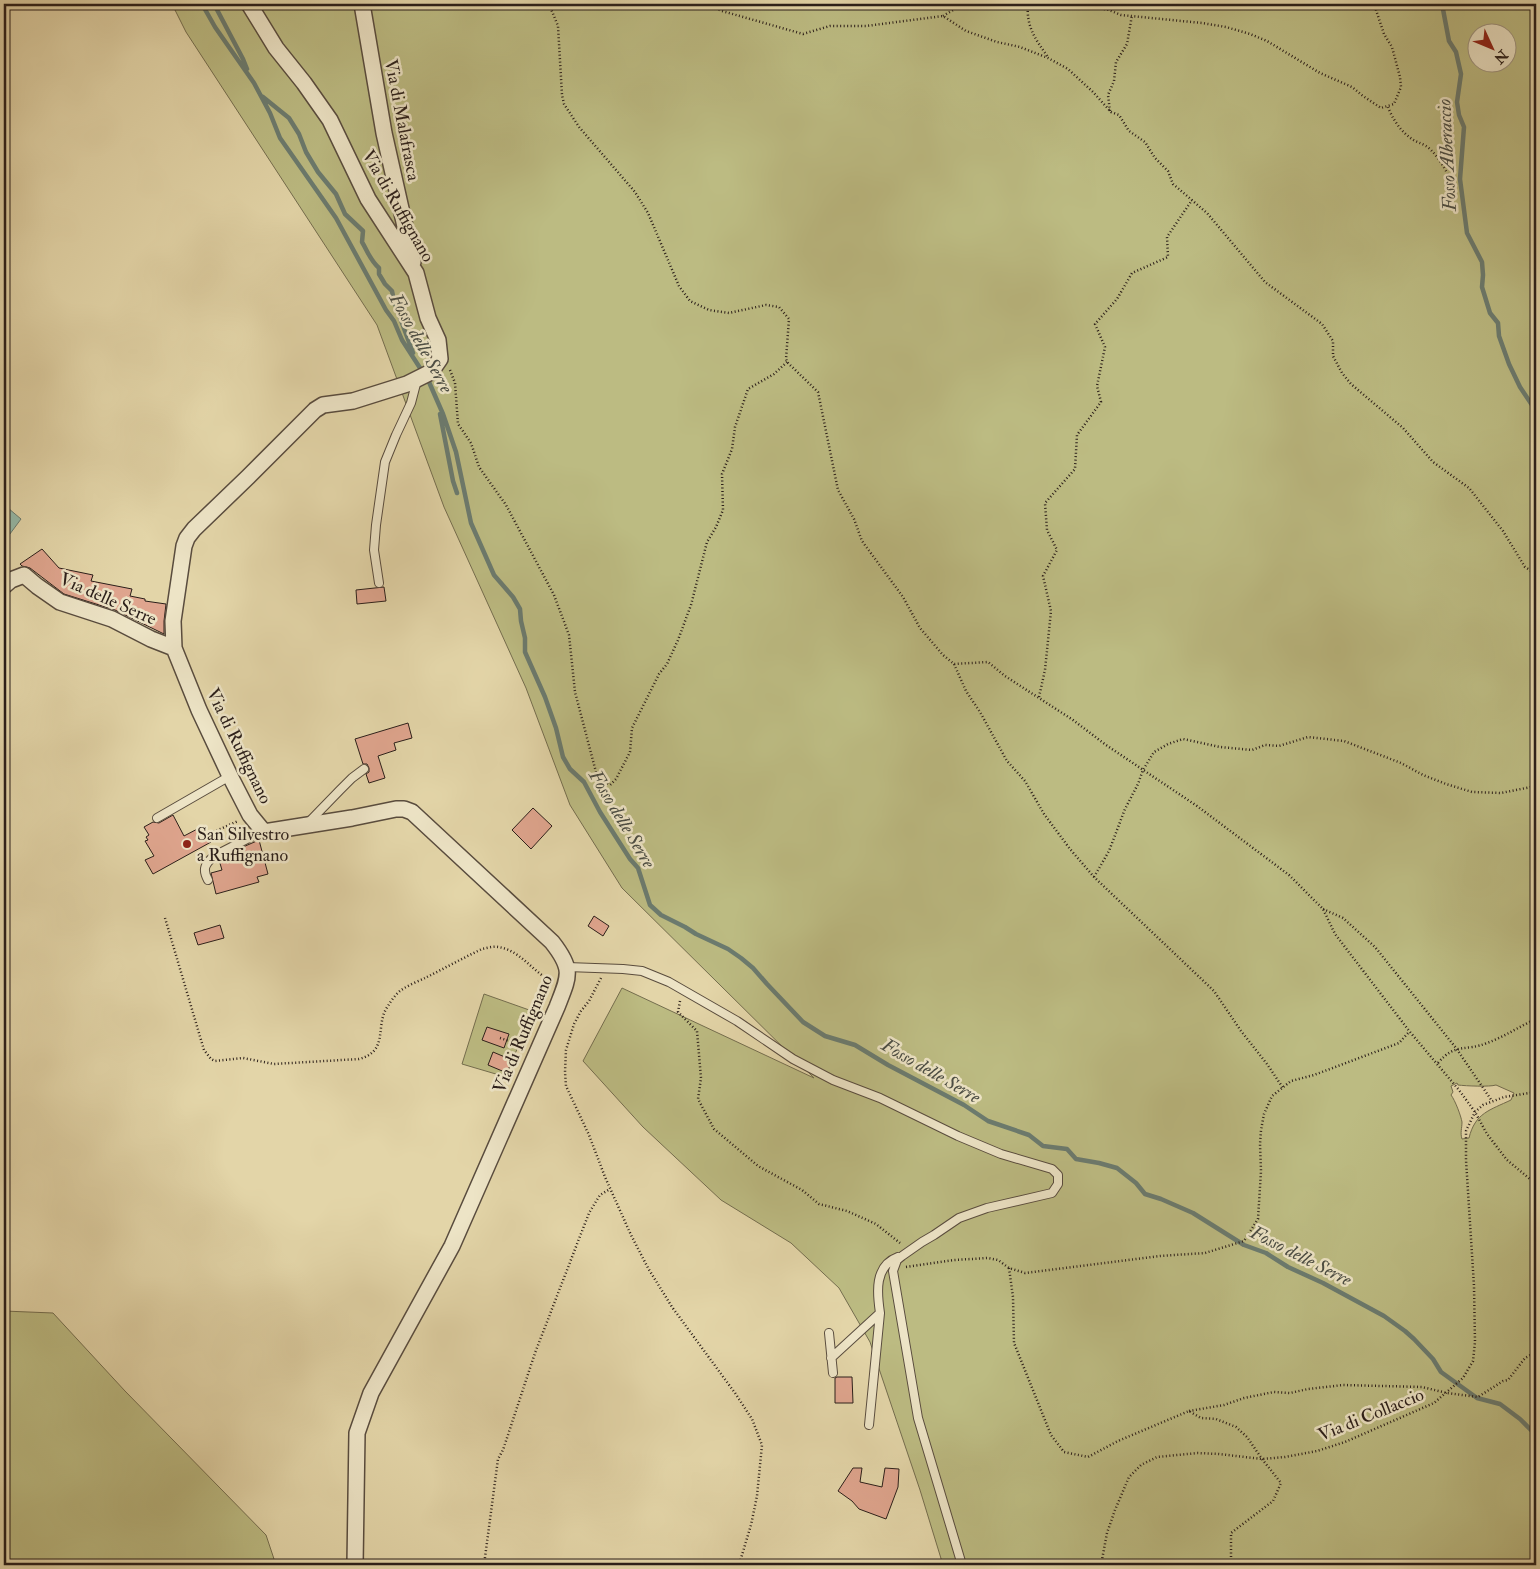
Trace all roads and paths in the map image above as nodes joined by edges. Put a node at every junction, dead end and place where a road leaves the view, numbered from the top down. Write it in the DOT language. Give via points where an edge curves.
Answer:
graph roads {
  1 [pos="249,4"];
  2 [pos="362,4"];
  3 [pos="549,4"];
  4 [pos="706,4"];
  5 [pos="961,4"];
  6 [pos="1028,4"];
  7 [pos="1080,4"];
  8 [pos="1374,4"];
  9 [pos="1132,15"];
  10 [pos="942,16"];
  11 [pos="1048,58"];
  12 [pos="1388,107"];
  13 [pos="1110,112"];
  14 [pos="1448,174"];
  15 [pos="1192,200"];
  16 [pos="416,273"];
  17 [pos="440,359"];
  18 [pos="787,362"];
  19 [pos="417,380"];
  20 [pos="1536,574"];
  21 [pos="379,583"];
  22 [pos="4,586"];
  23 [pos="174,648"];
  24 [pos="954,664"];
  25 [pos="1039,697"];
  26 [pos="364,770"];
  27 [pos="1143,770"];
  28 [pos="230,776"];
  29 [pos="1536,786"];
  30 [pos="250,815"];
  31 [pos="157,818"];
  32 [pos="307,826"];
  33 [pos="264,832"];
  34 [pos="207,835"];
  35 [pos="1094,877"];
  36 [pos="208,880"];
  37 [pos="1323,908"];
  38 [pos="166,918"];
  39 [pos="606,968"];
  40 [pos="567,974"];
  41 [pos="683,990"];
  42 [pos="1536,1019"];
  43 [pos="1410,1032"];
  44 [pos="500,1038"];
  45 [pos="1456,1048"];
  46 [pos="538,1050"];
  47 [pos="1438,1063"];
  48 [pos="1283,1088"];
  49 [pos="1536,1092"];
  50 [pos="1492,1101"];
  51 [pos="1475,1112"];
  52 [pos="1536,1184"];
  53 [pos="610,1189"];
  54 [pos="905,1254"];
  55 [pos="1009,1268"];
  56 [pos="893,1271"];
  57 [pos="880,1312"];
  58 [pos="829,1333"];
  59 [pos="1536,1352"];
  60 [pos="831,1358"];
  61 [pos="832,1373"];
  62 [pos="1447,1393"];
  63 [pos="1189,1411"];
  64 [pos="869,1426"];
  65 [pos="1262,1459"];
  66 [pos="355,1565"];
  67 [pos="484,1565"];
  68 [pos="739,1565"];
  69 [pos="962,1565"];
  70 [pos="1101,1565"];
  71 [pos="1231,1565"];
  1 -- 16 [label="street, Via di Ruffignano" via="276,48 330,120 368,199"];
  2 -- 16 [label="street, Via di Malafrasca" via="384,133"];
  3 -- 18 [label="path" via="558,26 564,104 635,192 648,213 679,286 690,301 709,310 729,313 766,305 779,307 789,319"];
  4 -- 10 [label="path" via="722,12 803,34 830,26 866,26"];
  5 -- 10 [label="path"];
  6 -- 11 [label="path" via="1029,24"];
  7 -- 9 [label="path"];
  8 -- 12 [label="path" via="1392,47 1400,77 1401,87 1394,104"];
  9 -- 12 [label="path" via="1218,26 1250,34 1352,87 1381,108"];
  9 -- 13 [label="path" via="1127,44 1116,62 1114,81 1108,95"];
  10 -- 11 [label="path" via="966,30"];
  11 -- 13 [label="path" via="1068,68"];
  12 -- 14 [label="path" via="1402,130 1427,146"];
  13 -- 15 [label="path" via="1119,115 1129,132 1145,142 1168,171 1173,184"];
  15 -- 20 [label="path" via="1207,213 1265,282 1322,324 1333,341 1333,356 1351,384 1403,428 1434,462 1470,488 1504,531 1526,567"];
  15 -- 25 [label="path" via="1167,237 1168,257 1132,273 1117,300 1095,324 1106,347 1097,386 1101,402 1077,435 1075,469 1045,503 1047,530 1057,550 1043,576 1051,611"];
  16 -- 17 [label="street, Via di Ruffignano" via="428,318 438,340"];
  17 -- 18 [label="path" via="450,369 455,383 458,424 471,443 479,467 506,505 554,595 569,634 575,692 597,776 610,785 630,752 632,728 667,664 691,605 707,542 723,510 722,474 748,389"];
  17 -- 19 [label="street, Via di Ruffignano" via="431,372"];
  18 -- 24 [label="path" via="818,392 838,490 862,541 903,597 920,628"];
  19 -- 21 [label="lane" via="411,403 385,462 374,550"];
  19 -- 23 [label="street, Via di Ruffignano" via="376,395 323,405 315,410 194,529 184,546 173,621"];
  22 -- 23 [label="street, Via delle Serre" via="24,575 60,602 112,619"];
  23 -- 28 [label="street, Via di Ruffignano"];
  24 -- 25 [label="path" via="988,662"];
  24 -- 35 [label="path" via="1007,761"];
  25 -- 27 [label="path"];
  26 -- 32 [label="lane" via="352,778"];
  27 -- 29 [label="path" via="1154,752 1183,739 1220,748 1252,750 1308,737 1344,741 1472,792 1501,793"];
  27 -- 35 [label="path" via="1109,852"];
  27 -- 37 [label="path" via="1289,875"];
  28 -- 30 [label="street, Via di Ruffignano"];
  28 -- 31 [label="lane"];
  30 -- 33 [label="street, Via di Ruffignano"];
  30 -- 34 [label="path"];
  32 -- 33 [label="street, Via di Ruffignano"];
  32 -- 40 [label="street, Via di Ruffignano" via="396,809 412,812 552,942 563,956"];
  33 -- 36 [label="lane" via="208,861 204,873"];
  35 -- 48 [label="path" via="1214,991"];
  37 -- 43 [label="path" via="1335,934"];
  37 -- 45 [label="path" via="1342,918 1375,947"];
  38 -- 40 [label="path" via="204,1050 215,1060 243,1058 274,1064 366,1057 378,1046 386,1008 401,990 482,950 496,947 508,950 552,982"];
  39 -- 40 [label="lane"];
  39 -- 41 [label="lane" via="642,971"];
  39 -- 53 [label="path" via="574,1024 566,1050 565,1072 570,1098 589,1135"];
  40 -- 46 [label="street, Via di Ruffignano"];
  41 -- 54 [label="path" via="678,1012 697,1031 698,1099 714,1129 758,1166 802,1190 819,1204 847,1211 876,1224 892,1236"];
  41 -- 54 [label="lane" via="736,1020 793,1059 833,1080 1001,1154 1052,1169 1058,1175 1058,1184 1052,1193 959,1218"];
  42 -- 45 [label="path" via="1486,1044"];
  43 -- 47 [label="path"];
  43 -- 48 [label="path" via="1399,1042 1291,1081"];
  44 -- 46 [label="path"];
  45 -- 47 [label="path"];
  45 -- 50 [label="path"];
  46 -- 66 [label="street, Via di Ruffignano" via="452,1246 371,1392 357,1433"];
  47 -- 51 [label="path"];
  48 -- 55 [label="path" via="1272,1096 1264,1114 1258,1219 1244,1241 1206,1253 1025,1273"];
  49 -- 50 [label="path"];
  50 -- 51 [label="path, Via di Collaccio"];
  51 -- 52 [label="path" via="1507,1160"];
  51 -- 62 [label="path, Via di Collaccio" via="1466,1131 1466,1160 1475,1342 1473,1361 1463,1378"];
  53 -- 67 [label="path" via="600,1195 590,1213 498,1458"];
  53 -- 68 [label="path" via="648,1268 752,1419 762,1445 752,1525"];
  54 -- 56 [label="lane" via="897,1260"];
  54 -- 57 [label="lane" via="894,1258 877,1282"];
  55 -- 56 [label="path" via="988,1258"];
  55 -- 63 [label="path" via="1014,1343 1051,1435 1064,1452 1088,1457"];
  56 -- 69 [label="lane" via="918,1418"];
  57 -- 60 [label="lane"];
  57 -- 64 [label="lane"];
  58 -- 60 [label="lane"];
  59 -- 62 [label="path" via="1525,1358 1508,1380 1478,1397"];
  60 -- 61 [label="lane"];
  62 -- 63 [label="path" via="1422,1387 1343,1385 1290,1393 1274,1392"];
  62 -- 65 [label="path, Via di Collaccio" via="1434,1403 1345,1442 1317,1451"];
  63 -- 65 [label="path" via="1201,1418 1216,1419 1236,1427"];
  65 -- 70 [label="path, Via di Collaccio" via="1198,1453 1158,1457 1141,1465 1129,1477 1114,1510"];
  65 -- 71 [label="path" via="1281,1483 1273,1501 1231,1533"];
}
